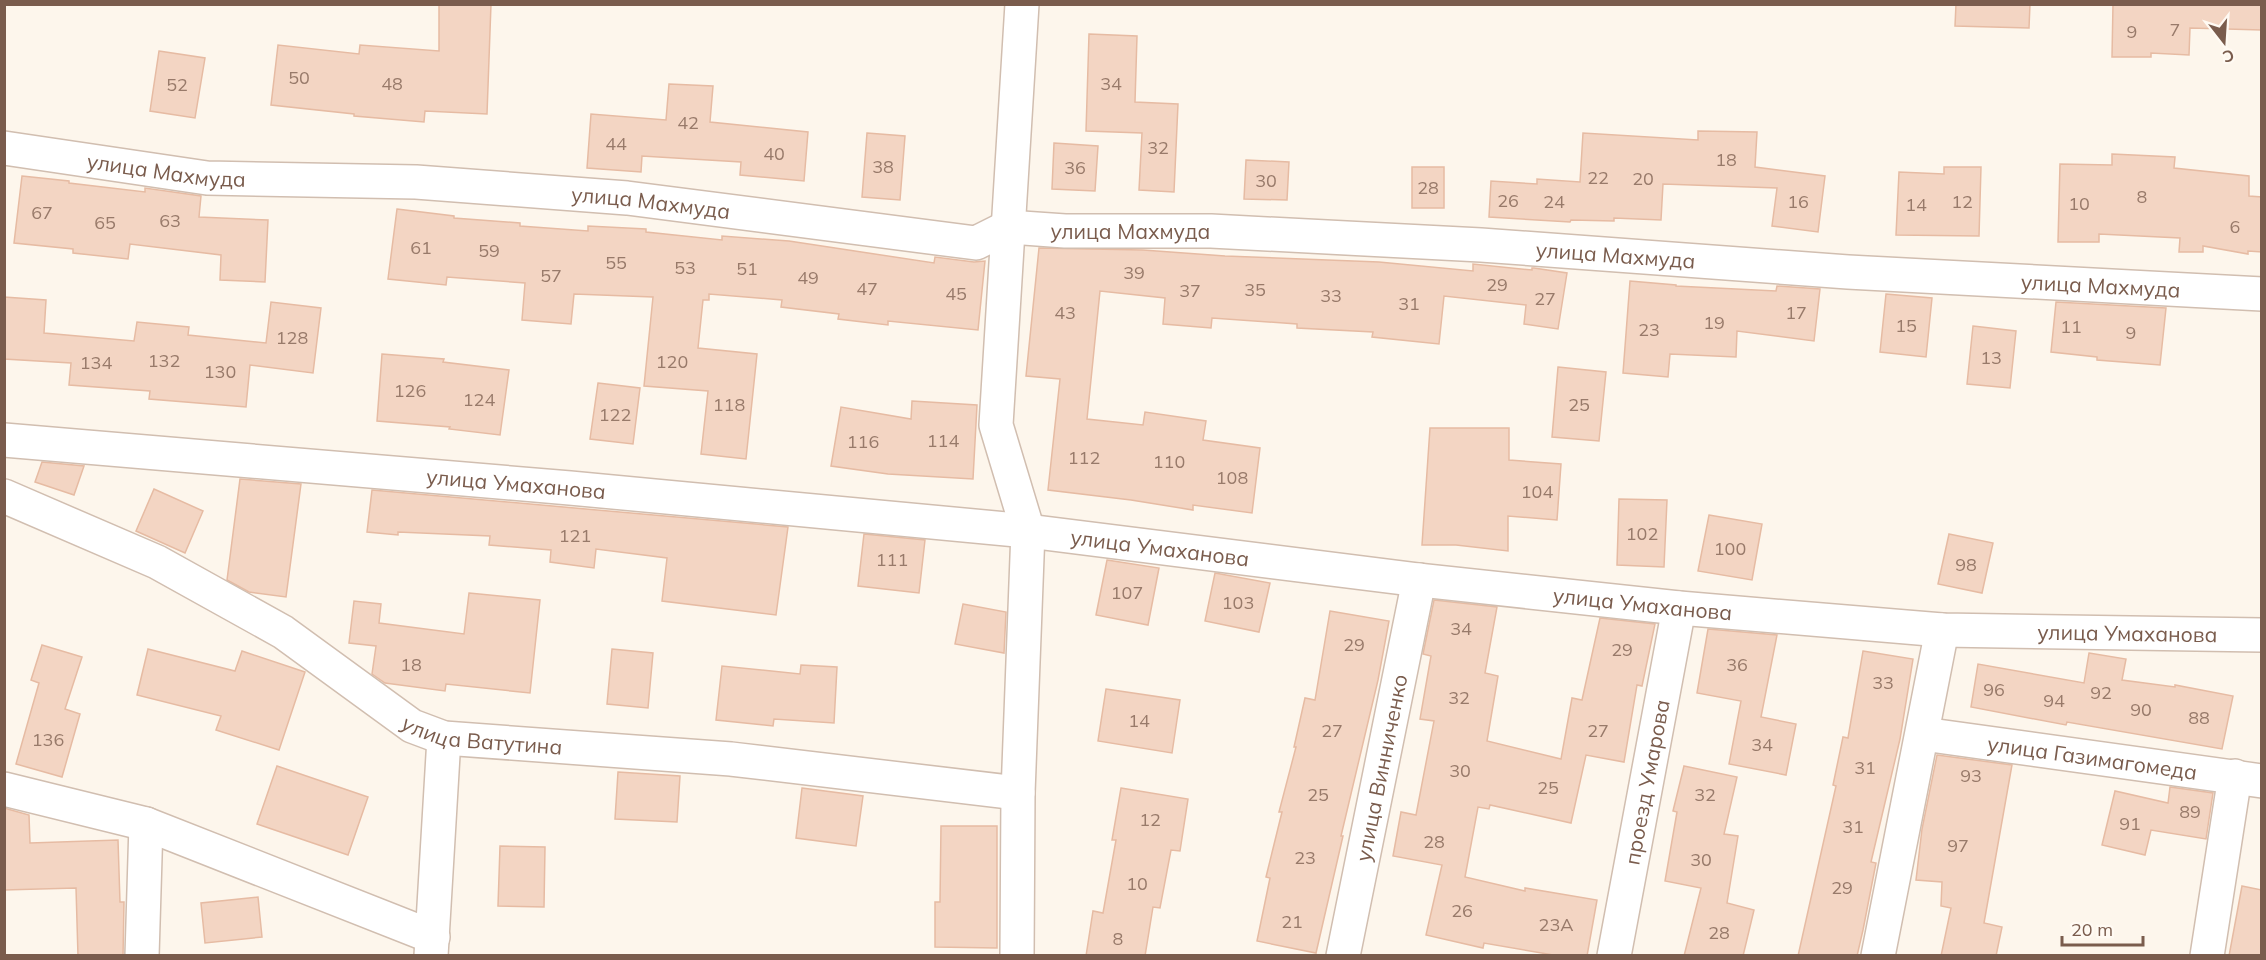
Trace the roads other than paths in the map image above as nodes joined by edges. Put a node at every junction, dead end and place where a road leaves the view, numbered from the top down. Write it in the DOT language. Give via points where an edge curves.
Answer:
graph roads {
  1 [pos="1022,4"];
  2 [pos="4,148"];
  3 [pos="1008,227"];
  4 [pos="2262,294"];
  5 [pos="4,440"];
  6 [pos="4,496"];
  7 [pos="1028,531"];
  8 [pos="1419,580"];
  9 [pos="1679,608"];
  10 [pos="1942,630"];
  11 [pos="2262,635"];
  12 [pos="1923,734"];
  13 [pos="444,738"];
  14 [pos="2248,779"];
  15 [pos="4,789"];
  16 [pos="1018,793"];
  17 [pos="146,824"];
  18 [pos="432,946"];
  19 [pos="142,956"];
  20 [pos="1017,956"];
  21 [pos="1343,956"];
  22 [pos="1614,956"];
  23 [pos="1878,956"];
  24 [pos="2207,956"];
  1 -- 3 [label="street"];
  2 -- 3 [label="street, улица Махмуда" via="207,178 416,182 627,198 976,243"];
  3 -- 4 [label="street, улица Махмуда" via="1211,231 1434,242 1848,272"];
  3 -- 7 [label="street" via="996,425"];
  5 -- 7 [label="street, улица Умаханова"];
  6 -- 13 [label="street, улица Ватутина" via="157,562 283,632 412,726"];
  7 -- 8 [label="street, улица Умаханова"];
  7 -- 16 [label="street"];
  8 -- 9 [label="street, улица Умаханова"];
  8 -- 21 [label="street, улица Винниченко"];
  9 -- 10 [label="street, улица Умаханова"];
  9 -- 22 [label="street, проезд Умарова"];
  10 -- 11 [label="street, улица Умаханова"];
  10 -- 12 [label="street"];
  12 -- 14 [label="street, улица Газимагомеда"];
  12 -- 23 [label="street"];
  13 -- 16 [label="street, улица Ватутина" via="731,759"];
  13 -- 18 [label="street"];
  14 -- 24 [label="street"];
  15 -- 17 [label="street"];
  16 -- 20 [label="street"];
  17 -- 18 [label="street"];
  17 -- 19 [label="street"];
}
